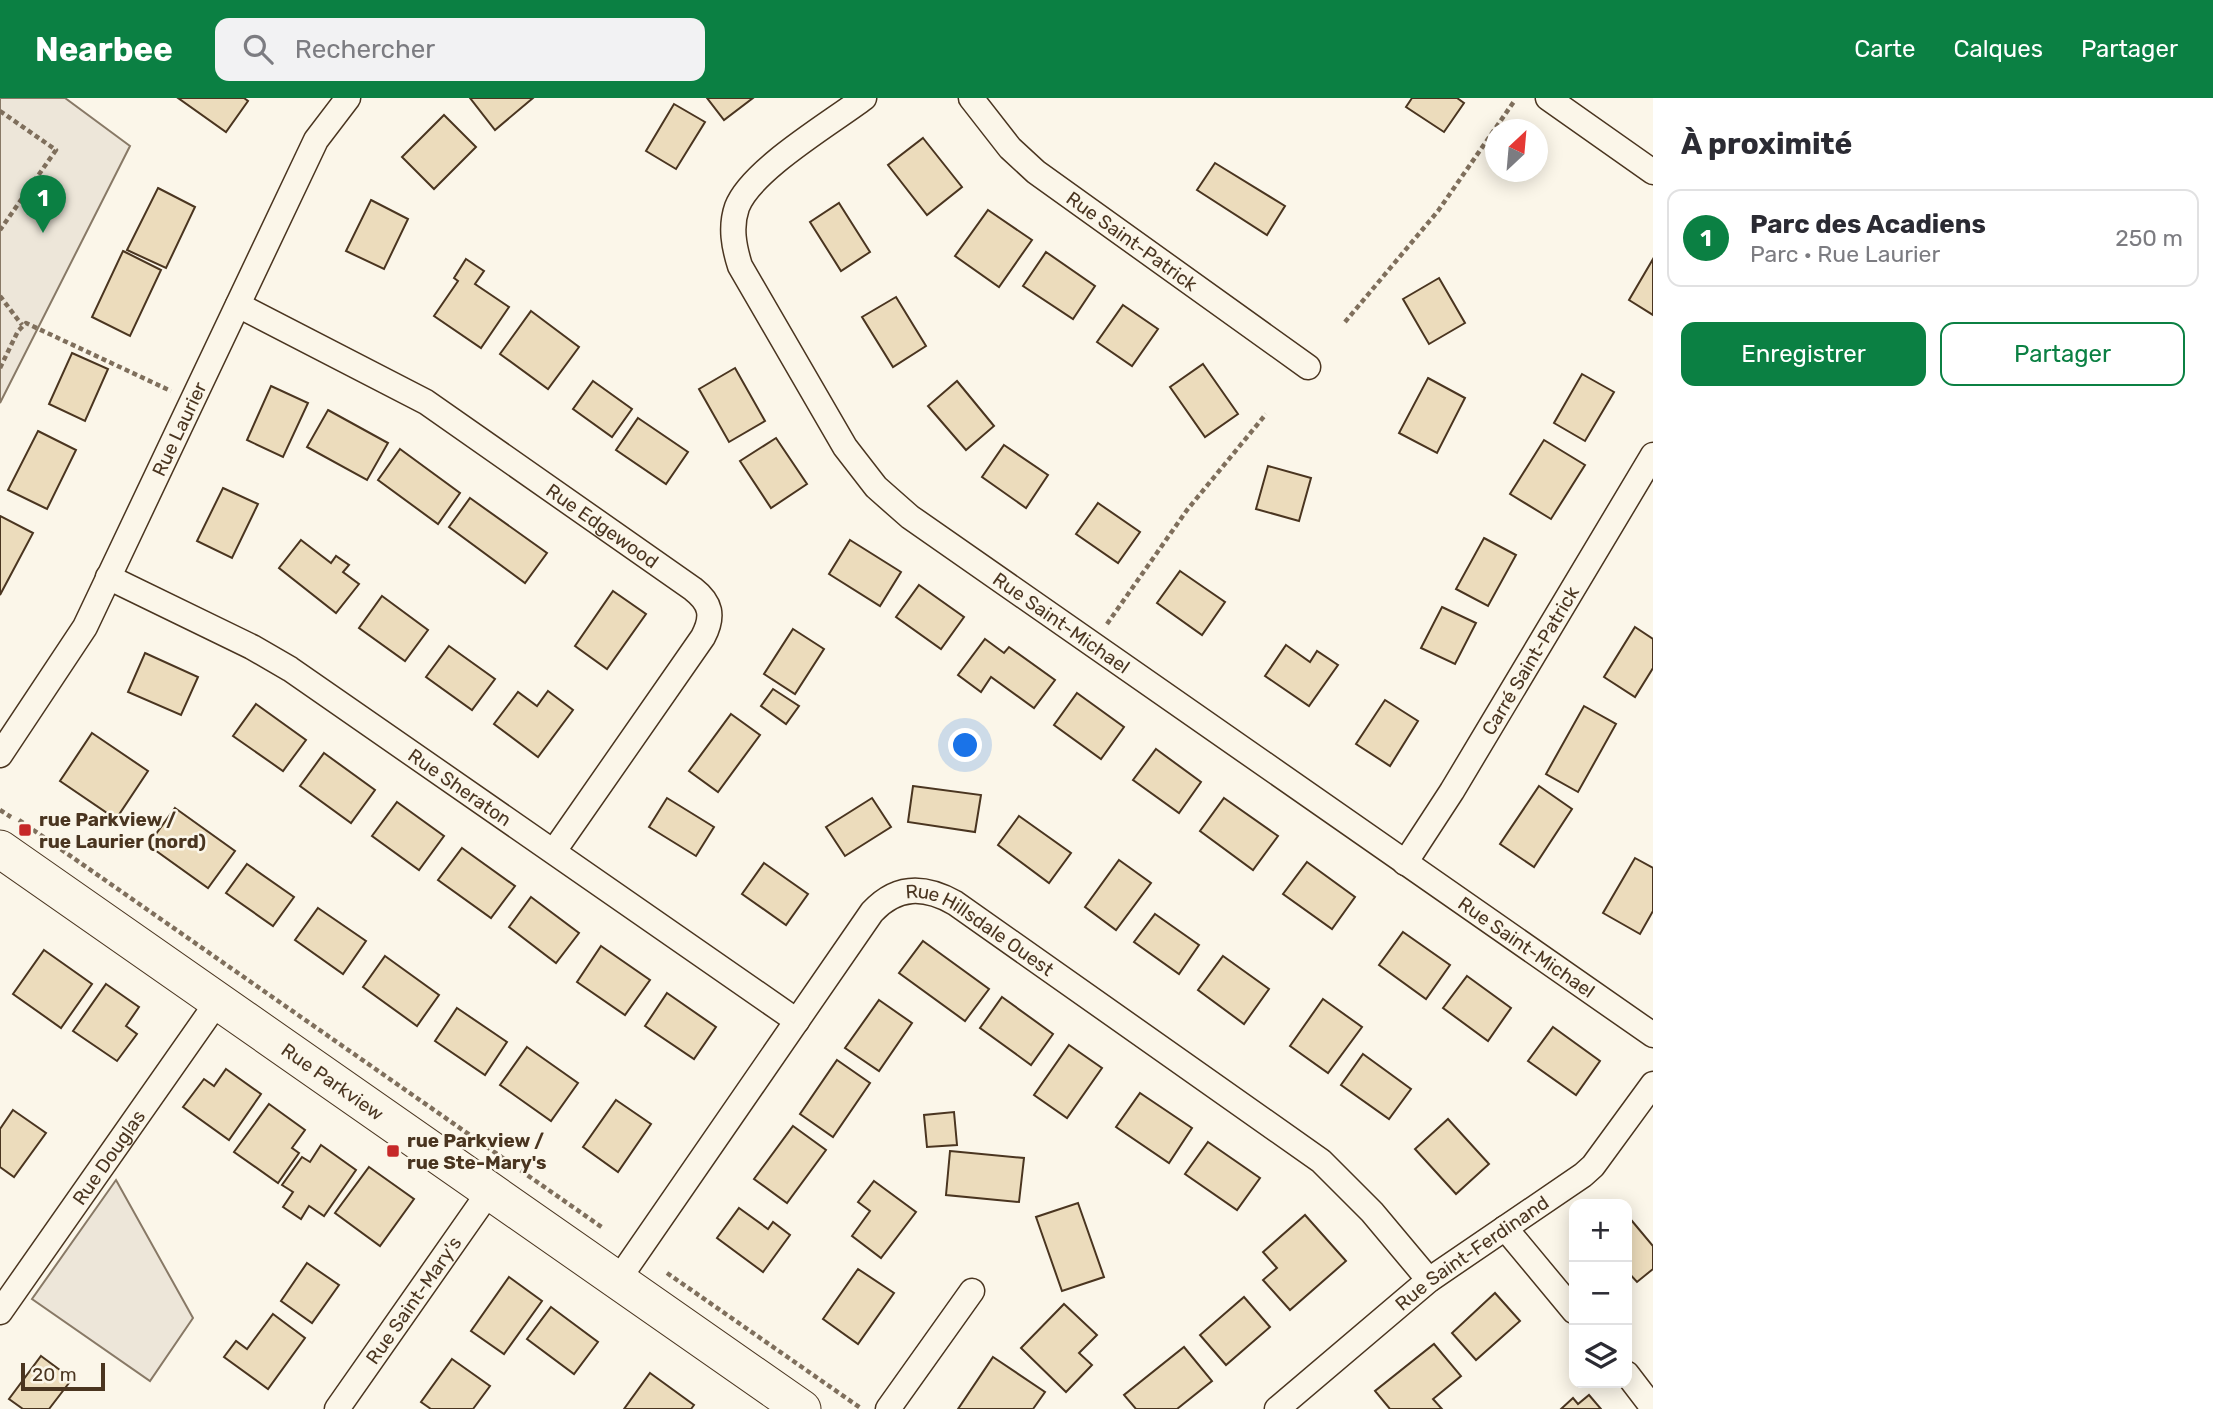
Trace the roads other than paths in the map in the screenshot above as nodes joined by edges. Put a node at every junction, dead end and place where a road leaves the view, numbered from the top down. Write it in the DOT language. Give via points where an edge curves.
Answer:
graph roads {
  1 [pos="864,98"];
  2 [pos="971,98"];
  3 [pos="1548,98"];
  4 [pos="341,101"];
  5 [pos="1653,172"];
  6 [pos="238,304"];
  7 [pos="1308,367"];
  8 [pos="1653,455"];
  9 [pos="108,577"];
  10 [pos="0,755"];
  11 [pos="4,832"];
  12 [pos="554,851"];
  13 [pos="1405,863"];
  14 [pos="218,1001"];
  15 [pos="797,1021"];
  16 [pos="1653,1035"];
  17 [pos="1653,1084"];
  18 [pos="489,1192"];
  19 [pos="1505,1228"];
  20 [pos="618,1280"];
  21 [pos="1429,1280"];
  22 [pos="972,1291"];
  23 [pos="1569,1305"];
  24 [pos="0,1312"];
  25 [pos="1632,1381"];
  26 [pos="1653,1408"];
  27 [pos="337,1409"];
  28 [pos="802,1409"];
  29 [pos="888,1409"];
  30 [pos="1277,1409"];
  1 -- 13 [label="street, Rue Saint-Michael" via="754,182 737,207 733,233 740,266 854,460 910,517"];
  2 -- 7 [label="street, Rue Saint-Patrick" via="1010,148 1036,172"];
  3 -- 5 [label="street"];
  4 -- 6 [label="street, Rue Laurier" via="316,140"];
  6 -- 9 [label="street, Rue Laurier"];
  6 -- 12 [label="street, Rue Edgewood" via="426,402 708,604 710,621 703,637"];
  8 -- 13 [label="street, Carré Saint-Patrick"];
  9 -- 10 [label="street, Rue Laurier" via="73,647"];
  9 -- 12 [label="street, Rue Sheraton" via="269,656"];
  11 -- 14 [label="street, Rue Parkview"];
  12 -- 15 [label="street, Rue Sheraton"];
  13 -- 16 [label="street, Rue Saint-Michael"];
  14 -- 18 [label="street, Rue Parkview"];
  14 -- 24 [label="street, Rue Douglas"];
  15 -- 20 [label="street, Rue Hillsdale Ouest"];
  15 -- 21 [label="street, Rue Hillsdale Ouest" via="882,902 903,891 942,896 1321,1161"];
  17 -- 19 [label="street, Rue Saint-Ferdinand" via="1594,1166"];
  18 -- 20 [label="street, Rue Parkview"];
  18 -- 27 [label="street, Rue Saint-Mary's"];
  19 -- 21 [label="street, Rue Saint-Ferdinand"];
  19 -- 23 [label="street"];
  20 -- 28 [label="street, Rue Parkview"];
  21 -- 30 [label="street, Rue Saint-Ferdinand"];
  22 -- 29 [label="street"];
  25 -- 26 [label="street"];
}
